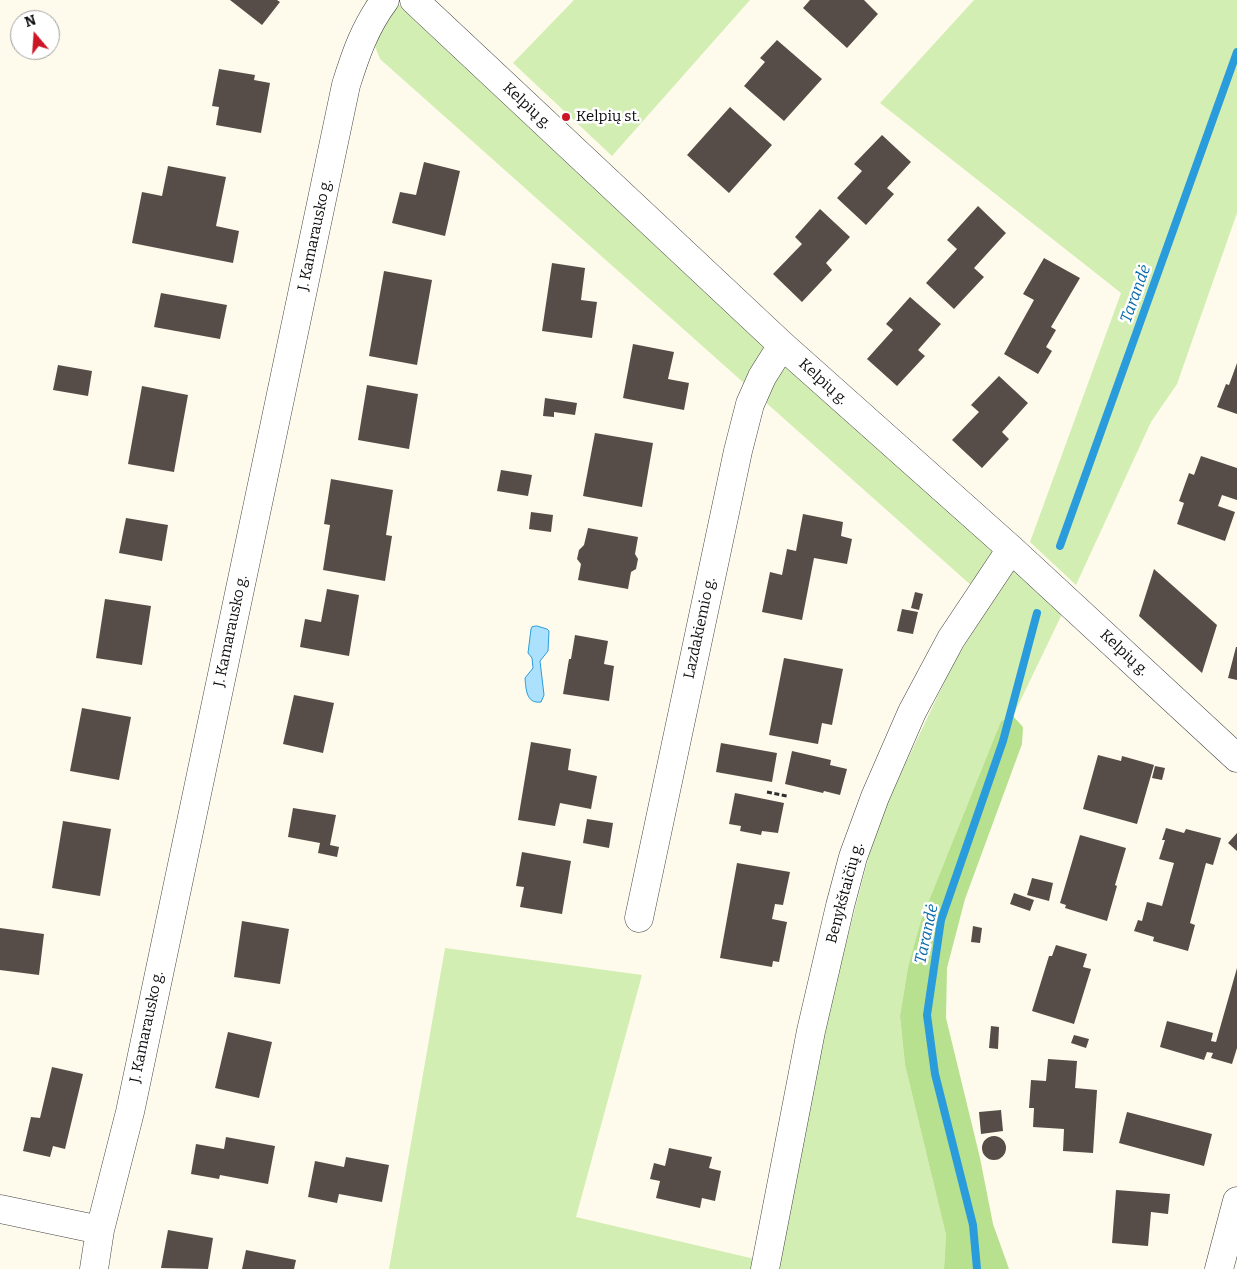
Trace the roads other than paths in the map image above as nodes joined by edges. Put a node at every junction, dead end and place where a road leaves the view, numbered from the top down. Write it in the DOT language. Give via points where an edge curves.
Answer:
graph roads {
  1 [pos="385,0"];
  2 [pos="414,0"];
  3 [pos="782,345"];
  4 [pos="1011,548"];
  5 [pos="1237,758"];
  6 [pos="639,918"];
  7 [pos="1237,1201"];
  8 [pos="0,1209"];
  9 [pos="100,1230"];
  10 [pos="94,1269"];
  11 [pos="765,1269"];
  12 [pos="1219,1269"];
  1 -- 9 [label="street, J. Kamarausko g." via="359,44 346,85 132,1102"];
  2 -- 3 [label="street, Kelpių g."];
  3 -- 4 [label="street, Kelpių g."];
  3 -- 6 [label="street, Lazdakiemio g." via="750,404 738,451"];
  4 -- 5 [label="street, Kelpių g."];
  4 -- 11 [label="street, Benykštaičių g." via="951,640 912,712 854,857 811,1031"];
  7 -- 12 [label="street"];
  8 -- 9 [label="street"];
  9 -- 10 [label="street, J. Kamarausko g."];
}
